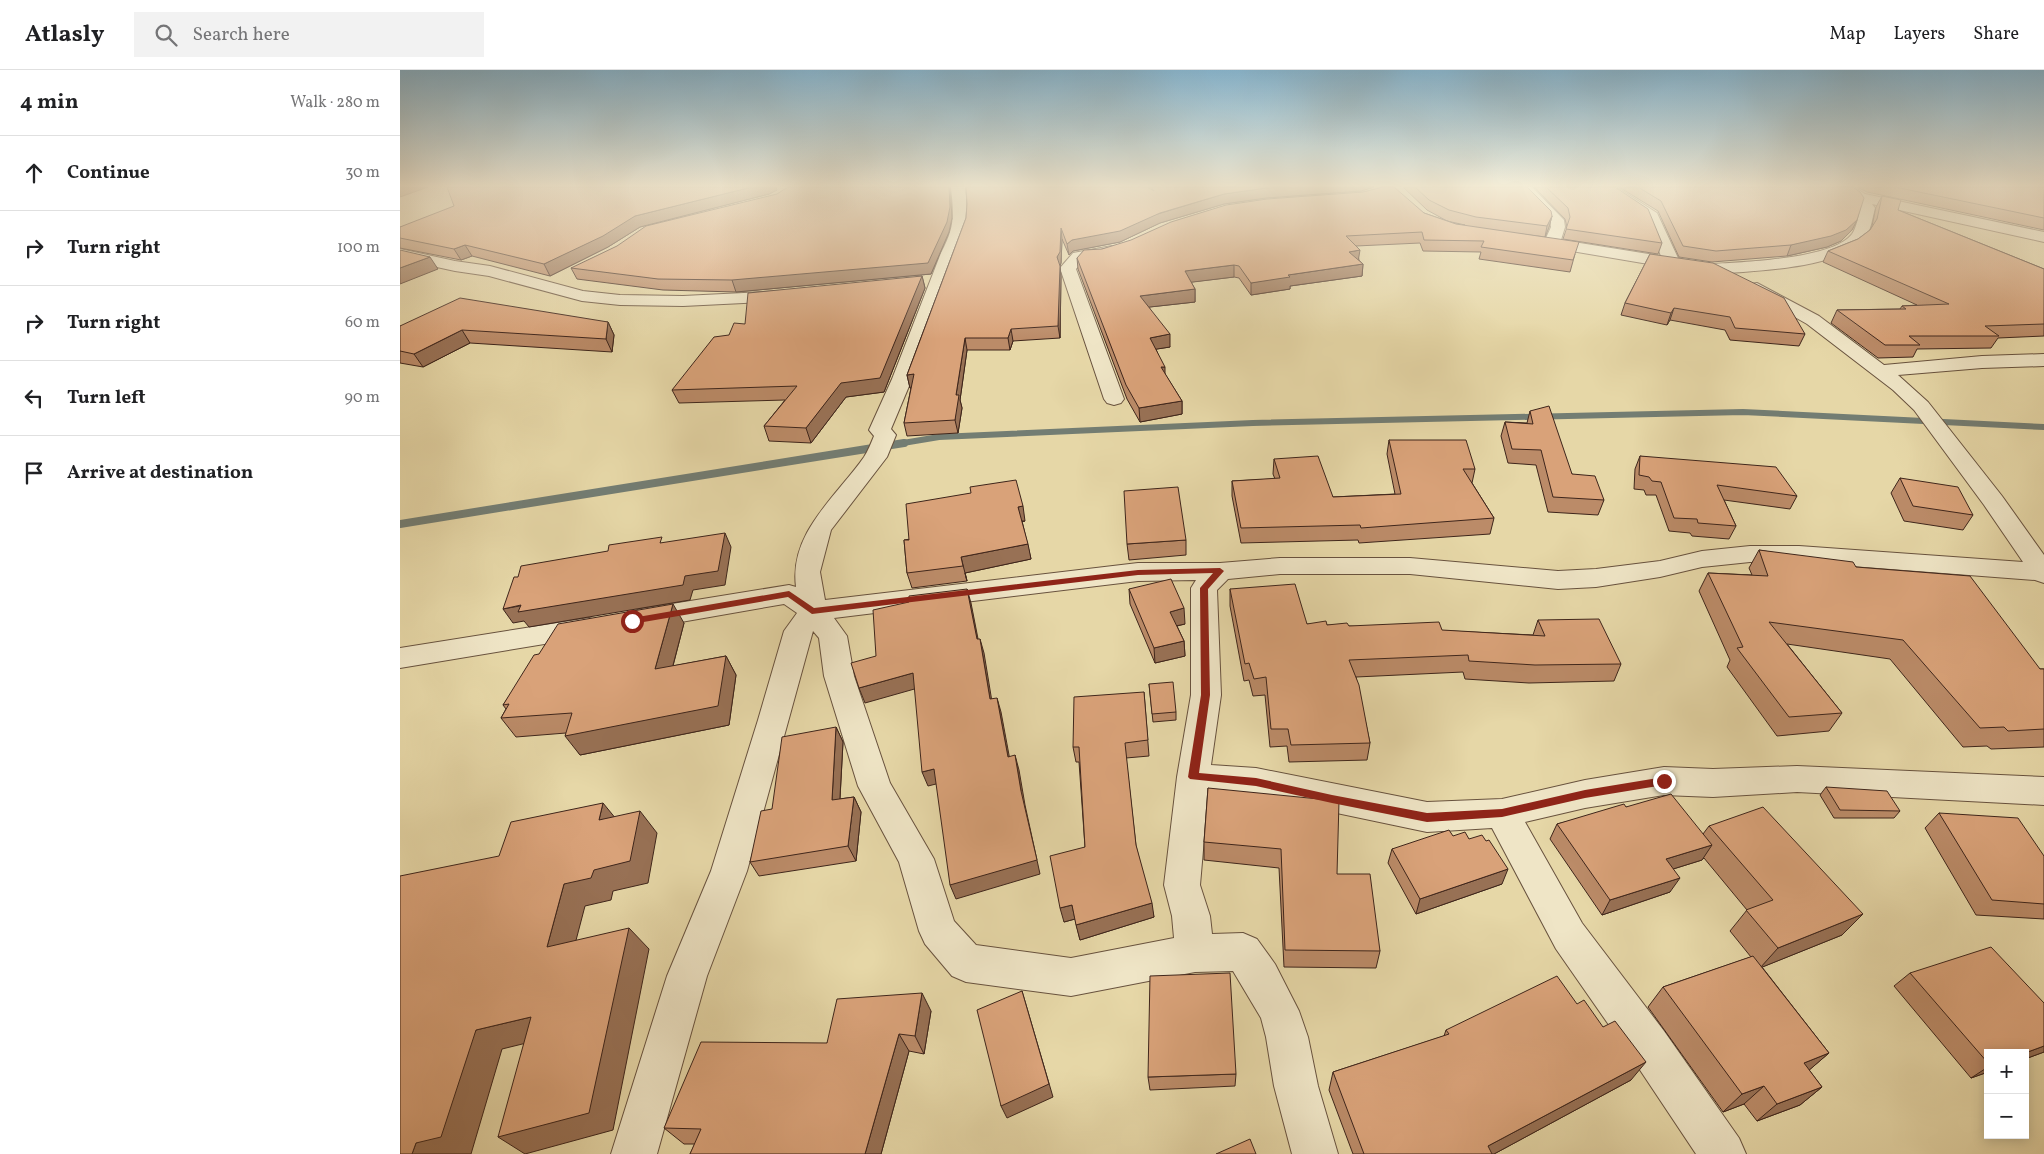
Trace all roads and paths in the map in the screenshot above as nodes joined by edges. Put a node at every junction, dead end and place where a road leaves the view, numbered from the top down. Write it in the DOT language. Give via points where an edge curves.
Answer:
graph roads {
  1 [pos="957,238"];
  2 [pos="1554,238"];
  3 [pos="1661,238"];
  4 [pos="1857,238"];
  5 [pos="1524,240"];
  6 [pos="1552,244"];
  7 [pos="1126,247"];
  8 [pos="400,254"];
  9 [pos="1672,262"];
  10 [pos="1712,269"];
  11 [pos="563,278"];
  12 [pos="940,280"];
  13 [pos="920,282"];
  14 [pos="546,286"];
  15 [pos="797,295"];
  16 [pos="2044,360"];
  17 [pos="1881,371"];
  18 [pos="1114,399"];
  19 [pos="1220,571"];
  20 [pos="2043,573"];
  21 [pos="812,611"];
  22 [pos="400,658"];
  23 [pos="1193,777"];
  24 [pos="2044,791"];
  25 [pos="1502,813"];
  26 [pos="1195,953"];
  27 [pos="634,1154"];
  28 [pos="1315,1154"];
  29 [pos="1723,1154"];
  1 -- 12 [label="street"];
  2 -- 6 [label="street"];
  3 -- 9 [label="street"];
  4 -- 10 [label="street" via="1833,252 1804,259"];
  5 -- 6 [label="street"];
  6 -- 9 [label="street"];
  7 -- 18 [label="street" via="1079,256 1068,268"];
  8 -- 14 [label="street" via="490,271"];
  9 -- 10 [label="street"];
  10 -- 17 [label="street" via="1767,293 1813,320"];
  11 -- 14 [label="street"];
  12 -- 13 [label="street"];
  12 -- 21 [label="street" via="880,430 881,446 819,530 807,572"];
  14 -- 15 [label="street" via="582,296 620,300 683,301"];
  16 -- 17 [label="street"];
  17 -- 20 [label="street" via="1932,420 1994,501"];
  19 -- 20 [label="street" via="1280,566 1410,566 1558,580 1660,569 1702,559 1798,554"];
  19 -- 21 [label="street" via="1138,572"];
  19 -- 23 [label="street" via="1204,588 1206,695"];
  21 -- 22 [label="street" via="789,594"];
  21 -- 26 [label="street" via="834,636 839,676 875,786 916,859 938,931 966,963 1071,977"];
  21 -- 27 [label="street" via="798,632 729,871 687,976"];
  23 -- 25 [label="street" via="1256,782 1427,817"];
  23 -- 26 [label="street" via="1182,885 1191,916"];
  24 -- 25 [label="street" via="1797,780 1714,784 1664,781 1585,794"];
  25 -- 29 [label="street" via="1569,936 1650,1046"];
  26 -- 28 [label="street" via="1243,952 1261,978 1279,1011 1287,1037 1296,1086"];
}
